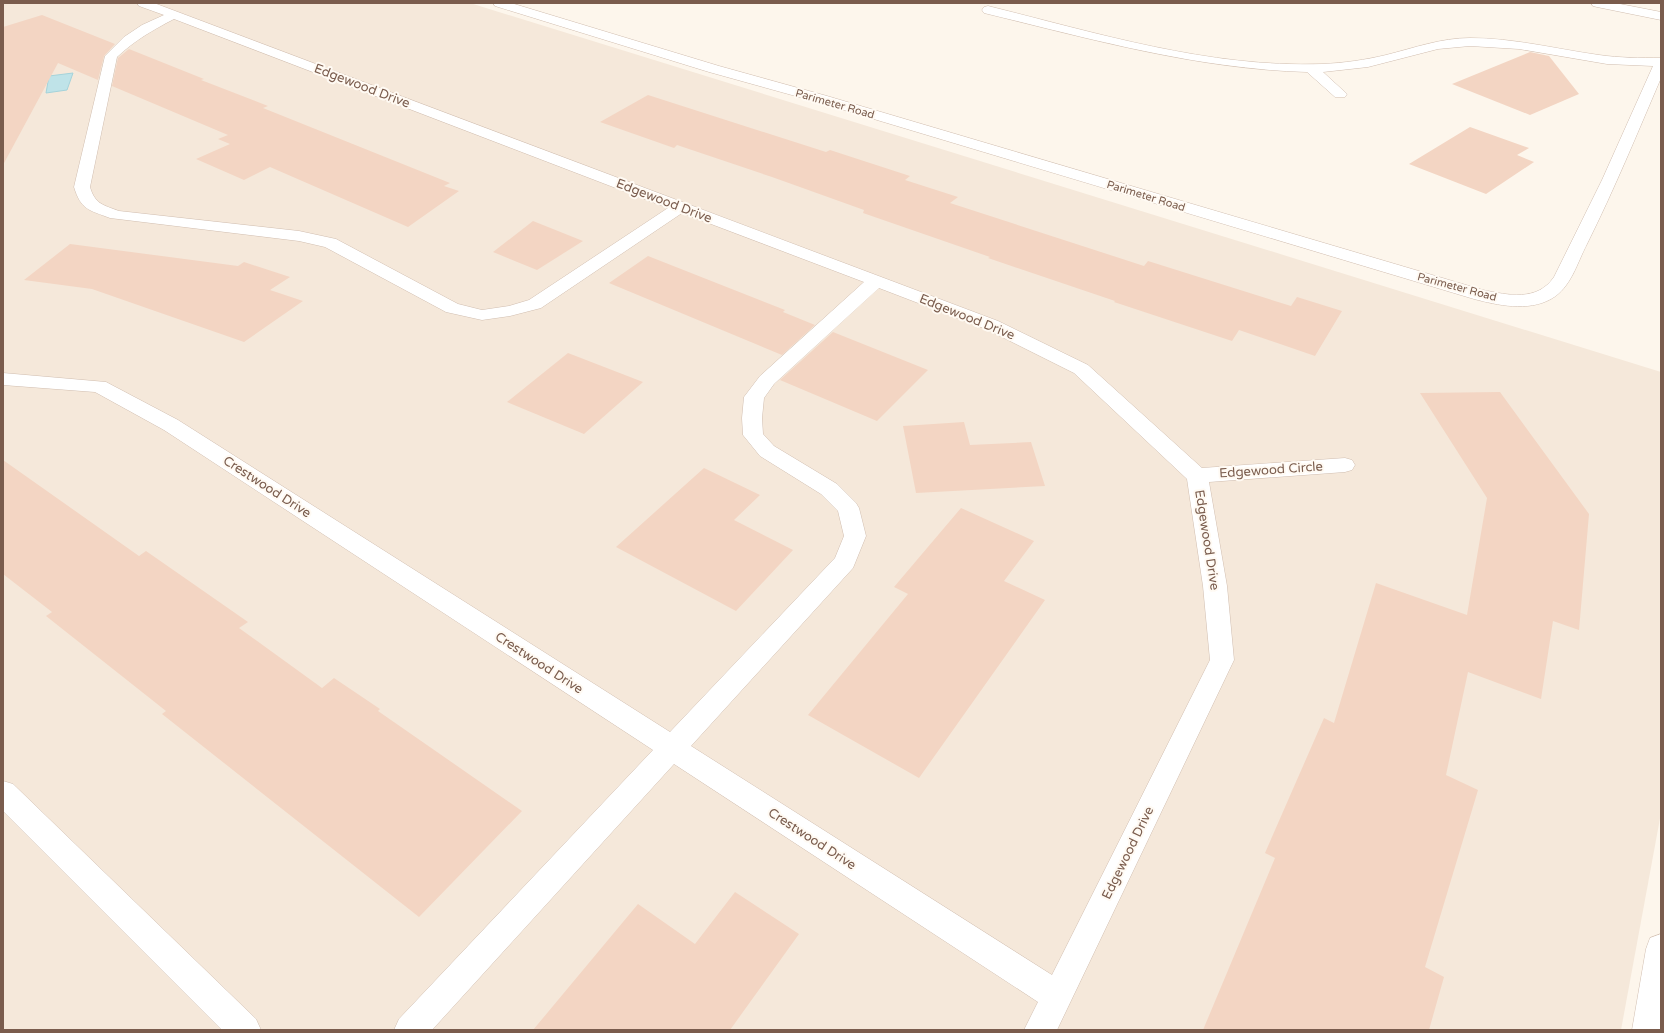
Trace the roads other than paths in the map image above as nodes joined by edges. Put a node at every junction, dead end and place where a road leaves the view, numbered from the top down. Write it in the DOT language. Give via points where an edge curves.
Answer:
graph roads {
  1 [pos="143,3"];
  2 [pos="499,3"];
  3 [pos="1597,3"];
  4 [pos="988,10"];
  5 [pos="173,14"];
  6 [pos="1661,16"];
  7 [pos="1661,63"];
  8 [pos="1311,68"];
  9 [pos="1340,94"];
  10 [pos="680,207"];
  11 [pos="876,281"];
  12 [pos="3,379"];
  13 [pos="1345,465"];
  14 [pos="1197,476"];
  15 [pos="671,748"];
  16 [pos="3,793"];
  17 [pos="1661,949"];
  18 [pos="1058,997"];
  19 [pos="245,1030"];
  20 [pos="410,1030"];
  21 [pos="1040,1030"];
  22 [pos="1648,1030"];
  1 -- 5 [label="street, Edgewood Drive"];
  2 -- 7 [label="street, Parimeter Road" via="1480,295 1512,301 1534,299 1550,292 1560,280 1590,223"];
  3 -- 6 [label="street"];
  4 -- 8 [label="street" via="1162,52 1239,63"];
  5 -- 10 [label="street, Edgewood Drive"];
  5 -- 10 [label="street" via="128,40 111,56 82,187 86,200 116,215 298,236 330,243 452,308 482,315 535,304"];
  7 -- 8 [label="street" via="1613,60 1520,45 1470,42 1428,47 1363,64"];
  8 -- 9 [label="street"];
  10 -- 11 [label="street, Edgewood Drive"];
  11 -- 14 [label="street, Edgewood Drive" via="992,325 1081,368"];
  11 -- 15 [label="street" via="767,380 754,397 753,435 767,451 829,489 848,508 855,536 845,562"];
  12 -- 15 [label="street, Crestwood Drive" via="99,386 170,424"];
  13 -- 14 [label="street, Edgewood Circle"];
  14 -- 18 [label="street, Edgewood Drive" via="1215,586 1222,660"];
  15 -- 18 [label="street, Crestwood Drive"];
  15 -- 20 [label="street"];
  16 -- 19 [label="street"];
  17 -- 22 [label="street"];
  18 -- 21 [label="street, Edgewood Drive"];
}
